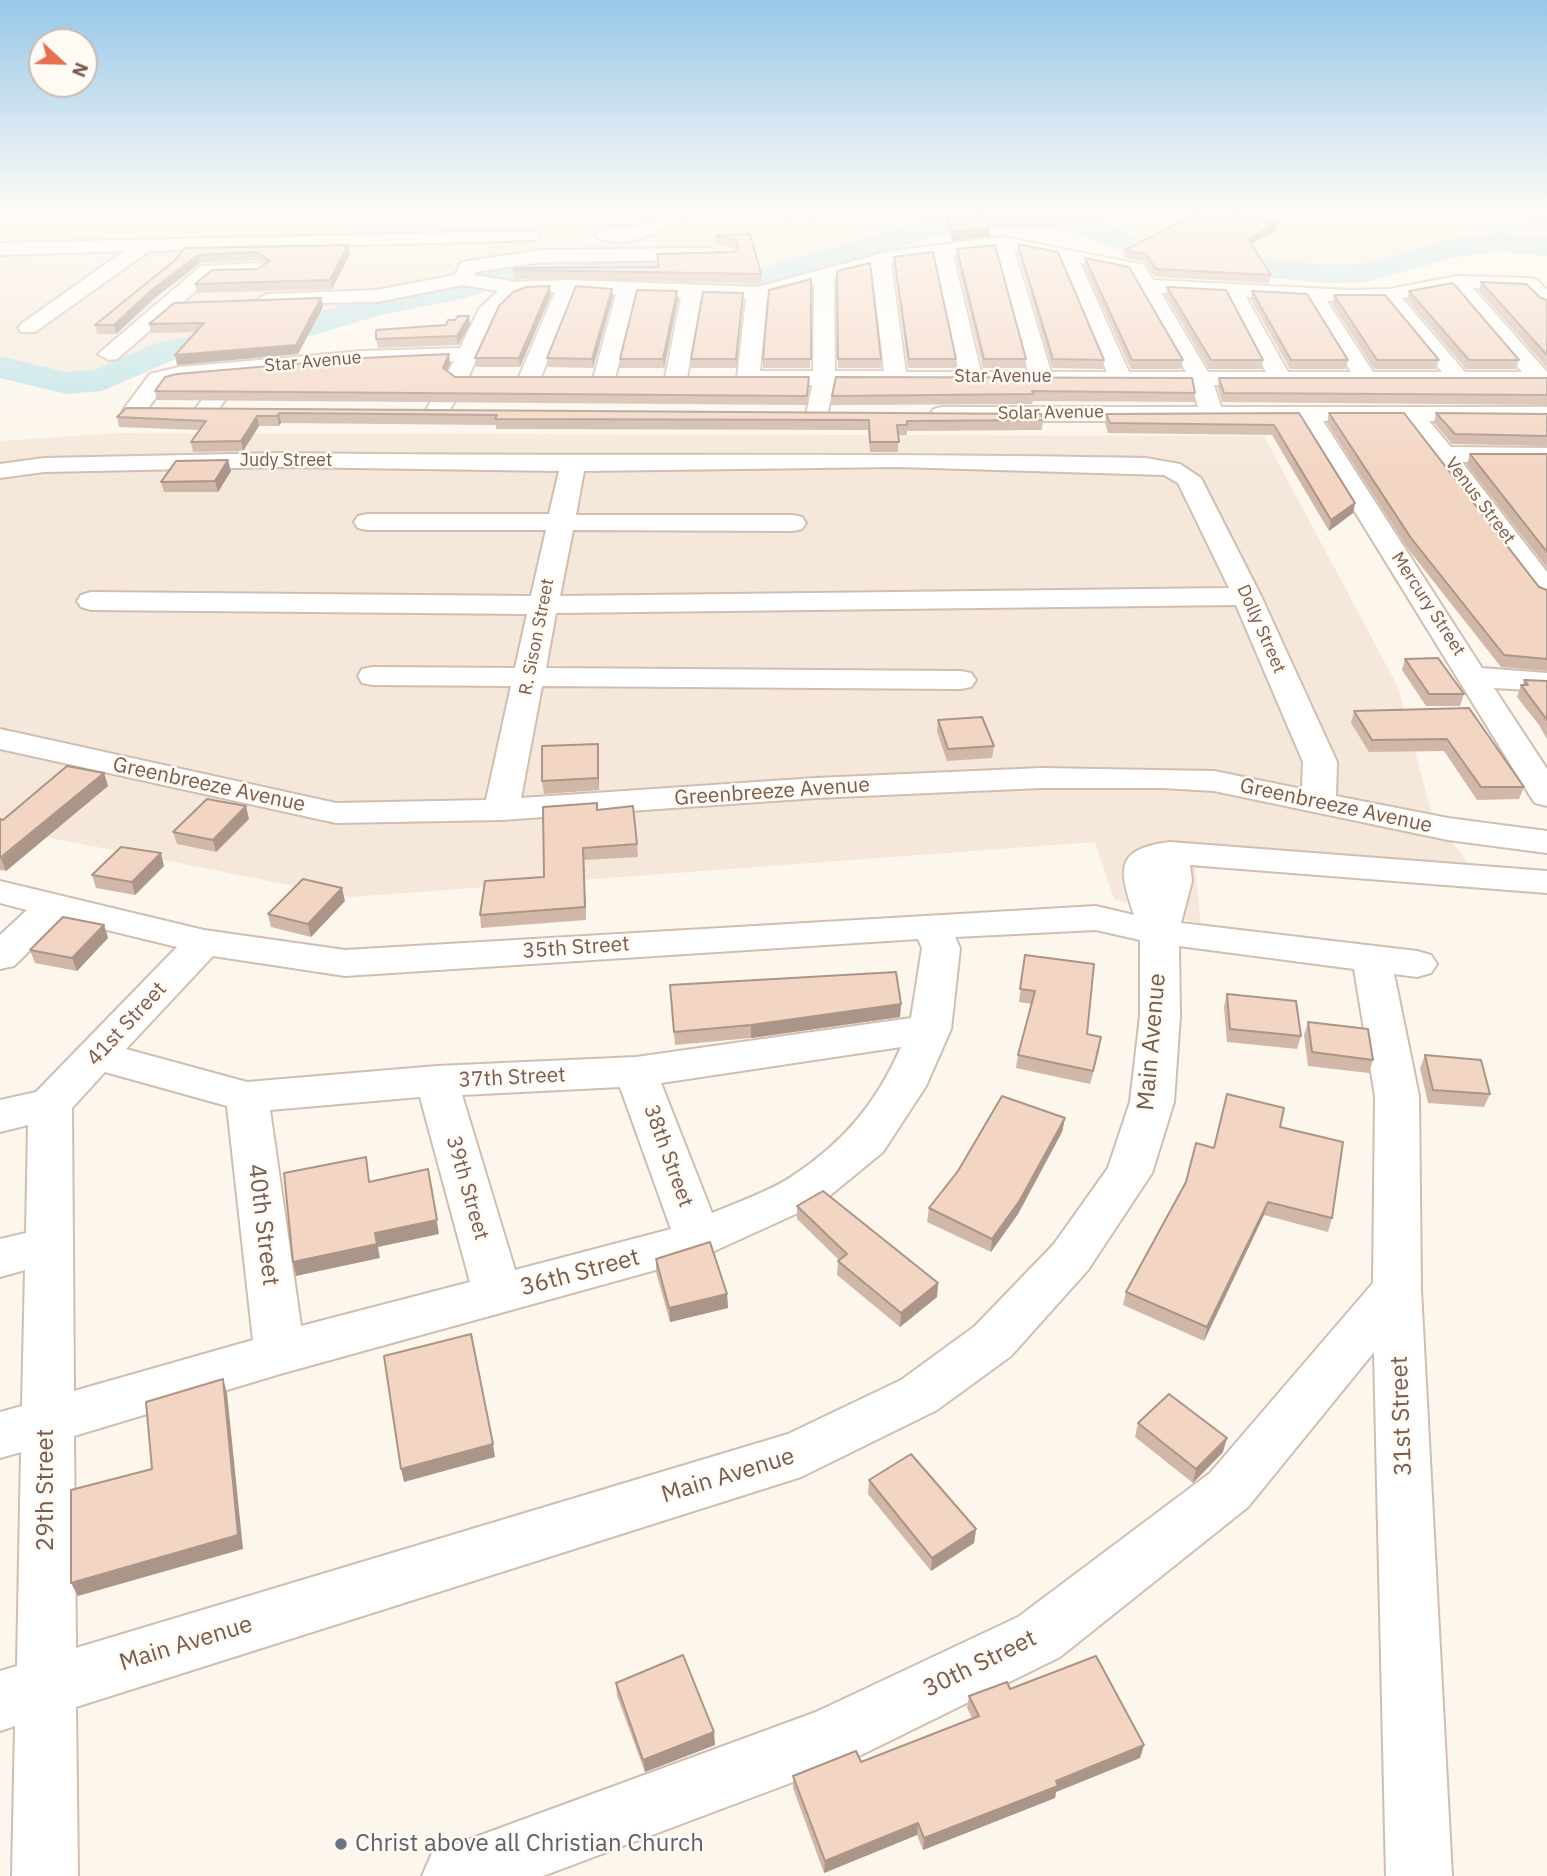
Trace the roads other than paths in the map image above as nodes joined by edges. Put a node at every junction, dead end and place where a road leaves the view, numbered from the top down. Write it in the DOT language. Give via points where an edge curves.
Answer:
graph roads {
  1 [pos="1389,295"];
  2 [pos="73,296"];
  3 [pos="175,296"];
  4 [pos="378,296"];
  5 [pos="502,296"];
  6 [pos="564,296"];
  7 [pos="626,296"];
  8 [pos="691,296"];
  9 [pos="757,296"];
  10 [pos="824,296"];
  11 [pos="886,296"];
  12 [pos="953,296"];
  13 [pos="1018,296"];
  14 [pos="1085,296"];
  15 [pos="1153,296"];
  16 [pos="1236,296"];
  17 [pos="1314,296"];
  18 [pos="1469,296"];
  19 [pos="247,301"];
  20 [pos="206,302"];
  21 [pos="165,303"];
  22 [pos="27,328"];
  23 [pos="109,354"];
  24 [pos="469,354"];
  25 [pos="387,356"];
  26 [pos="309,362"];
  27 [pos="237,368"];
  28 [pos="458,377"];
  29 [pos="482,377"];
  30 [pos="506,377"];
  31 [pos="530,377"];
  32 [pos="824,377"];
  33 [pos="896,377"];
  34 [pos="971,377"];
  35 [pos="1041,377"];
  36 [pos="1120,377"];
  37 [pos="1280,377"];
  38 [pos="1365,377"];
  39 [pos="555,378"];
  40 [pos="676,378"];
  41 [pos="700,378"];
  42 [pos="724,378"];
  43 [pos="748,378"];
  44 [pos="1201,378"];
  45 [pos="370,379"];
  46 [pos="579,379"];
  47 [pos="604,379"];
  48 [pos="628,379"];
  49 [pos="652,379"];
  50 [pos="1459,379"];
  51 [pos="1544,379"];
  52 [pos="297,382"];
  53 [pos="230,411"];
  54 [pos="205,412"];
  55 [pos="411,412"];
  56 [pos="437,412"];
  57 [pos="464,412"];
  58 [pos="1211,412"];
  59 [pos="1306,413"];
  60 [pos="913,414"];
  61 [pos="1410,414"];
  62 [pos="1547,414"];
  63 [pos="791,415"];
  64 [pos="818,415"];
  65 [pos="845,415"];
  66 [pos="1444,454"];
  67 [pos="1546,456"];
  68 [pos="573,464"];
  69 [pos="1171,469"];
  70 [pos="0,471"];
  71 [pos="367,522"];
  72 [pos="559,523"];
  73 [pos="793,523"];
  74 [pos="1547,591"];
  75 [pos="1247,596"];
  76 [pos="91,601"];
  77 [pos="544,605"];
  78 [pos="373,676"];
  79 [pos="530,676"];
  80 [pos="1475,677"];
  81 [pos="960,680"];
  82 [pos="1547,682"];
  83 [pos="0,739"];
  84 [pos="1535,755"];
  85 [pos="1547,796"];
  86 [pos="1318,802"];
  87 [pos="501,810"];
  88 [pos="1547,842"];
  89 [pos="1547,882"];
  90 [pos="0,892"];
  91 [pos="56,904"];
  92 [pos="931,926"];
  93 [pos="1158,932"];
  94 [pos="204,942"];
  95 [pos="0,957"];
  96 [pos="1372,958"];
  97 [pos="1417,964"];
  98 [pos="930,1029"];
  99 [pos="98,1056"];
  100 [pos="636,1072"];
  101 [pos="437,1081"];
  102 [pos="247,1097"];
  103 [pos="25,1110"];
  104 [pos="699,1240"];
  105 [pos="24,1252"];
  106 [pos="1397,1289"];
  107 [pos="498,1296"];
  108 [pos="280,1353"];
  109 [pos="23,1429"];
  110 [pos="23,1695"];
  111 [pos="45,1876"];
  112 [pos="455,1876"];
  113 [pos="1419,1876"];
  1 -- 50 [label="street"];
  2 -- 22 [label="street"];
  3 -- 21 [label="street"];
  4 -- 19 [label="street"];
  5 -- 24 [label="street" via="489,309"];
  6 -- 31 [label="street"];
  7 -- 47 [label="street"];
  8 -- 40 [label="street"];
  9 -- 43 [label="street"];
  10 -- 32 [label="street"];
  11 -- 33 [label="street"];
  12 -- 34 [label="street"];
  13 -- 35 [label="street"];
  14 -- 36 [label="street"];
  15 -- 44 [label="street"];
  16 -- 37 [label="street"];
  17 -- 38 [label="street"];
  18 -- 51 [label="street"];
  20 -- 21 [label="street"];
  21 -- 23 [label="street"];
  24 -- 25 [label="street, Star Avenue"];
  24 -- 28 [label="street"];
  25 -- 26 [label="street, Star Avenue"];
  25 -- 45 [label="street"];
  26 -- 27 [label="street, Star Avenue"];
  26 -- 52 [label="street"];
  27 -- 54 [label="street"];
  27 -- 54 [label="street, Star Avenue" via="159,379 135,410"];
  28 -- 29 [label="street"];
  28 -- 56 [label="street"];
  30 -- 31 [label="street"];
  31 -- 39 [label="street"];
  32 -- 33 [label="street, Star Avenue"];
  32 -- 43 [label="street, Star Avenue"];
  32 -- 64 [label="street"];
  33 -- 34 [label="street, Star Avenue"];
  34 -- 35 [label="street, Star Avenue"];
  35 -- 36 [label="street, Star Avenue"];
  36 -- 44 [label="street, Star Avenue"];
  37 -- 38 [label="street, Star Avenue"];
  37 -- 44 [label="street, Star Avenue"];
  38 -- 50 [label="street, Star Avenue"];
  40 -- 41 [label="street"];
  40 -- 49 [label="street"];
  42 -- 43 [label="street, Star Avenue"];
  44 -- 58 [label="street"];
  46 -- 47 [label="street"];
  47 -- 48 [label="street"];
  50 -- 51 [label="street, Star Avenue"];
  53 -- 54 [label="street"];
  55 -- 56 [label="street"];
  56 -- 57 [label="street"];
  58 -- 59 [label="street, Solar Avenue"];
  58 -- 60 [label="street, Solar Avenue"];
  59 -- 61 [label="street, Solar Avenue"];
  59 -- 80 [label="street, Mercury Street"];
  61 -- 62 [label="street, Solar Avenue"];
  61 -- 66 [label="street, Venus Street"];
  63 -- 64 [label="street"];
  64 -- 65 [label="street"];
  66 -- 67 [label="street"];
  66 -- 74 [label="street, Venus Street"];
  68 -- 69 [label="street, Judy Street" via="898,460"];
  68 -- 70 [label="street, Judy Street" via="283,460 44,465"];
  68 -- 72 [label="street, R. Sison Street"];
  69 -- 75 [label="street, Dolly Street" via="1188,478"];
  71 -- 72 [label="street"];
  72 -- 73 [label="street"];
  72 -- 77 [label="street, R. Sison Street"];
  75 -- 77 [label="street"];
  75 -- 86 [label="street, Dolly Street" via="1321,762"];
  76 -- 77 [label="street"];
  77 -- 79 [label="street, R. Sison Street"];
  78 -- 79 [label="street"];
  79 -- 81 [label="street"];
  79 -- 87 [label="street, R. Sison Street"];
  80 -- 82 [label="street"];
  80 -- 84 [label="street, Mercury Street"];
  83 -- 87 [label="street, Greenbreeze Avenue" via="336,813"];
  84 -- 85 [label="street, Mercury Street"];
  86 -- 87 [label="street, Greenbreeze Avenue" via="1214,781 1041,778"];
  86 -- 88 [label="street, Greenbreeze Avenue" via="1448,829"];
  89 -- 93 [label="street, Main Avenue" via="1170,853 1174,881"];
  90 -- 91 [label="street, 35th Street"];
  91 -- 94 [label="street, 35th Street"];
  91 -- 95 [label="street"];
  92 -- 93 [label="street, 35th Street" via="1097,918"];
  92 -- 94 [label="street, 35th Street" via="345,963"];
  92 -- 98 [label="street, 36th Street" via="941,948"];
  93 -- 96 [label="street"];
  93 -- 110 [label="street, Main Avenue" via="1160,1016 1152,1102 1129,1173 1071,1257 993,1340 919,1395 801,1454"];
  94 -- 99 [label="street, 41st Street"];
  96 -- 97 [label="street"];
  96 -- 106 [label="street, 31st Street" via="1397,1096"];
  98 -- 100 [label="street, 37th Street"];
  98 -- 104 [label="street, 36th Street" via="905,1086 867,1141 806,1190"];
  99 -- 102 [label="street, 37th Street"];
  99 -- 103 [label="street, 41st Street"];
  100 -- 101 [label="street, 37th Street"];
  100 -- 104 [label="street, 38th Street"];
  101 -- 102 [label="street, 37th Street"];
  101 -- 107 [label="street, 39th Street"];
  102 -- 108 [label="street, 40th Street"];
  103 -- 105 [label="street, 29th Street"];
  104 -- 107 [label="street, 36th Street"];
  105 -- 109 [label="street, 29th Street"];
  106 -- 112 [label="street, 30th Street" via="1229,1490 1039,1637 827,1739"];
  106 -- 113 [label="street, 31st Street"];
  107 -- 108 [label="street, 36th Street"];
  108 -- 109 [label="street, 36th Street"];
  109 -- 110 [label="street, 29th Street"];
  110 -- 111 [label="street, 29th Street"];
}
